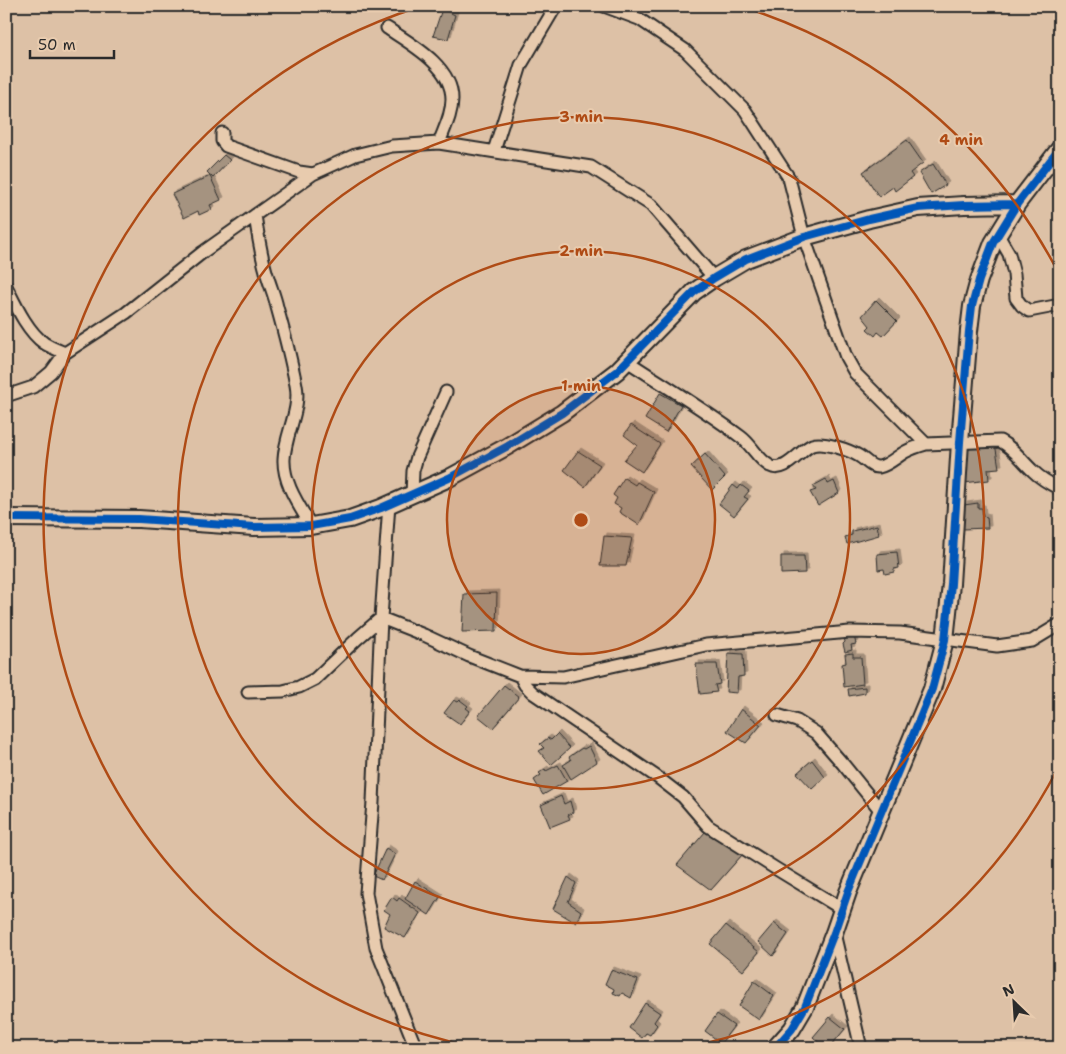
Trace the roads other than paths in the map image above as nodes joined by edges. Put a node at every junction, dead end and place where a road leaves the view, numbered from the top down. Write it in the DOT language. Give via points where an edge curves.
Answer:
graph roads {
  1 [pos="556,6"];
  2 [pos="604,6"];
  3 [pos="387,28"];
  4 [pos="222,133"];
  5 [pos="438,143"];
  6 [pos="1060,148"];
  7 [pos="494,151"];
  8 [pos="313,174"];
  9 [pos="1017,204"];
  10 [pos="255,215"];
  11 [pos="998,235"];
  12 [pos="804,237"];
  13 [pos="714,278"];
  14 [pos="6,286"];
  15 [pos="1060,305"];
  16 [pos="65,353"];
  17 [pos="627,361"];
  18 [pos="446,392"];
  19 [pos="6,396"];
  20 [pos="960,442"];
  21 [pos="926,444"];
  22 [pos="1060,489"];
  23 [pos="412,494"];
  24 [pos="389,504"];
  25 [pos="6,518"];
  26 [pos="310,526"];
  27 [pos="381,618"];
  28 [pos="1060,624"];
  29 [pos="945,640"];
  30 [pos="520,676"];
  31 [pos="248,692"];
  32 [pos="777,715"];
  33 [pos="881,811"];
  34 [pos="842,909"];
  35 [pos="834,933"];
  36 [pos="416,1048"];
  37 [pos="775,1048"];
  38 [pos="861,1048"];
  1 -- 7 [label="street" via="521,65"];
  2 -- 12 [label="street" via="639,19 685,50 746,110 789,178"];
  3 -- 5 [label="street" via="425,54 450,84 449,120"];
  4 -- 8 [label="street" via="226,146"];
  5 -- 7 [label="street"];
  5 -- 8 [label="street" via="392,146 355,155"];
  6 -- 9 [label="street"];
  7 -- 13 [label="street" via="591,167 651,205"];
  8 -- 10 [label="street"];
  9 -- 11 [label="street"];
  9 -- 12 [label="street" via="918,208"];
  10 -- 16 [label="street" via="126,313"];
  10 -- 26 [label="street" via="258,241 296,388 296,408 284,459 285,476"];
  11 -- 15 [label="street" via="1009,254 1016,298 1022,306 1028,311"];
  11 -- 20 [label="street" via="972,306"];
  12 -- 13 [label="street" via="746,259"];
  12 -- 21 [label="street" via="843,349 855,373"];
  13 -- 17 [label="street" via="694,292"];
  14 -- 16 [label="street" via="30,328 43,342"];
  16 -- 19 [label="street" via="51,372 33,387"];
  17 -- 21 [label="street" via="737,433 771,467 780,468 806,449 822,444 858,456 872,466 885,466 907,451"];
  17 -- 23 [label="street" via="562,413 449,478"];
  18 -- 23 [label="street" via="417,458"];
  20 -- 21 [label="street"];
  20 -- 22 [label="street" via="1000,441 1010,446 1043,480"];
  20 -- 29 [label="street"];
  23 -- 24 [label="street"];
  24 -- 26 [label="street" via="350,519"];
  24 -- 27 [label="street"];
  25 -- 26 [label="street"];
  27 -- 30 [label="street"];
  27 -- 31 [label="street" via="315,679 283,691"];
  27 -- 36 [label="street" via="366,893 376,948"];
  28 -- 29 [label="street" via="1032,641 997,646"];
  29 -- 30 [label="street" via="900,633 850,632 706,645 563,677"];
  29 -- 33 [label="street" via="932,690"];
  30 -- 34 [label="street" via="533,693 683,797 708,826"];
  32 -- 33 [label="street" via="797,721 816,733"];
  33 -- 34 [label="street"];
  34 -- 35 [label="street"];
  35 -- 37 [label="street" via="805,1007"];
  35 -- 38 [label="street"];
}
